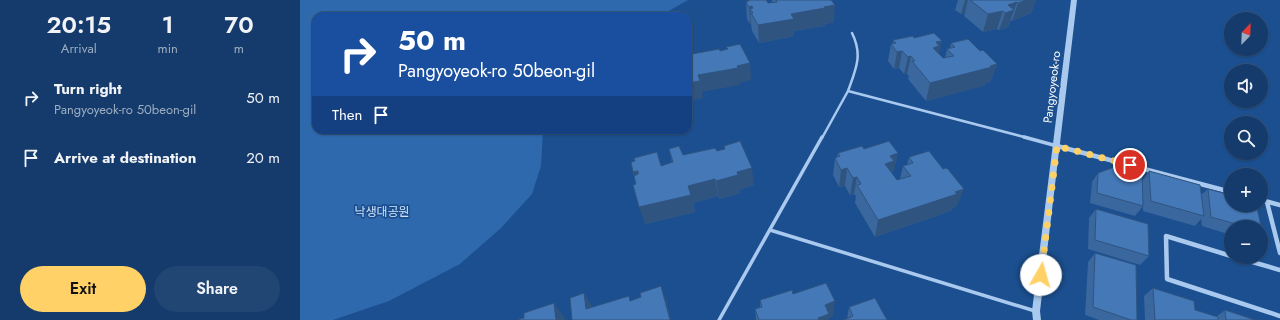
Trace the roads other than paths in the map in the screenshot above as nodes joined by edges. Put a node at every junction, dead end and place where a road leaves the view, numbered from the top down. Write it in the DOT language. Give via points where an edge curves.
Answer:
graph roads {
  1 [pos="1074,0"];
  2 [pos="852,33"];
  3 [pos="848,91"];
  4 [pos="1057,146"];
  5 [pos="1224,190"];
  6 [pos="1268,202"];
  7 [pos="1280,205"];
  8 [pos="1268,206"];
  9 [pos="770,230"];
  10 [pos="1280,253"];
  11 [pos="1224,254"];
  12 [pos="1259,264"];
  13 [pos="1280,270"];
  14 [pos="1036,311"];
  15 [pos="1280,316"];
  16 [pos="719,320"];
  17 [pos="1037,320"];
  1 -- 4 [label="street, Pangyoyeok-ro"];
  2 -- 3 [label="lane" via="860,51"];
  3 -- 4 [label="lane"];
  3 -- 9 [label="lane"];
  4 -- 5 [label="street"];
  4 -- 14 [label="street, Pangyoyeok-ro"];
  6 -- 7 [label="street"];
  8 -- 10 [label="street"];
  9 -- 14 [label="lane"];
  9 -- 16 [label="lane"];
  11 -- 15 [label="street" via="1166,236 1167,279"];
  12 -- 13 [label="street"];
  14 -- 17 [label="street, Pangyoyeok-ro"];
}
